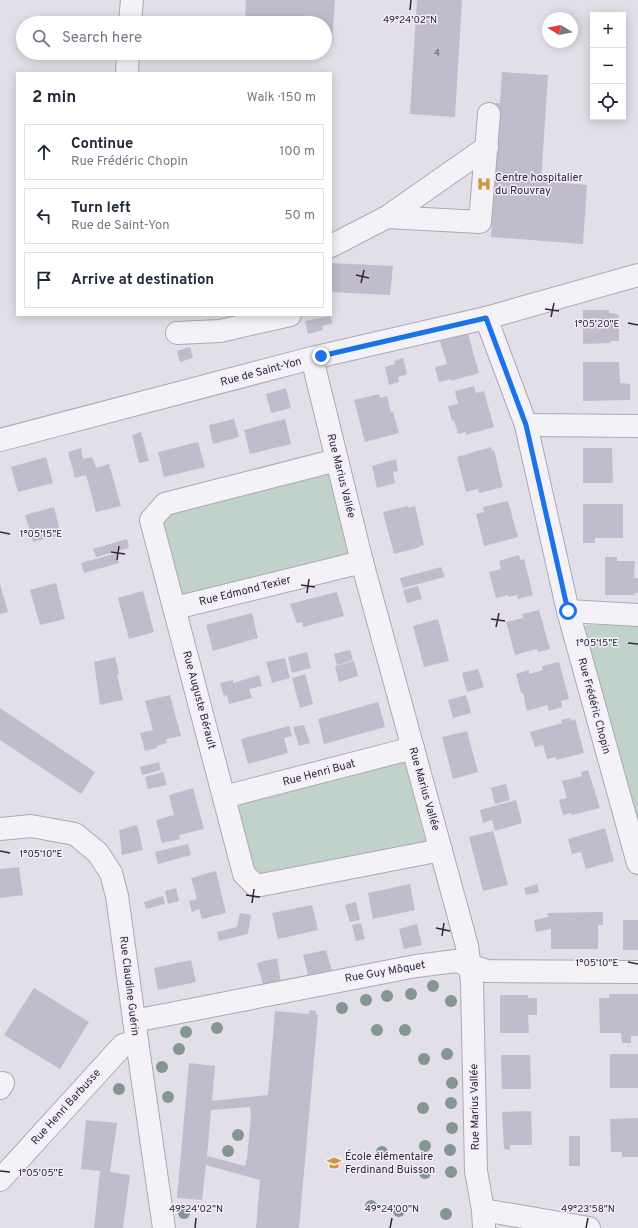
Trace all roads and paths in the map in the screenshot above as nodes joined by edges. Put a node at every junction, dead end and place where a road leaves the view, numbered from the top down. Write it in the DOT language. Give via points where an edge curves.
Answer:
graph roads {
  1 [pos="132,0"];
  2 [pos="131,16"];
  3 [pos="128,60"];
  4 [pos="127,72"];
  5 [pos="489,114"];
  6 [pos="487,147"];
  7 [pos="387,217"];
  8 [pos="332,245"];
  9 [pos="638,275"];
  10 [pos="286,316"];
  11 [pos="486,318"];
  12 [pos="177,333"];
  13 [pos="312,358"];
  14 [pos="526,425"];
  15 [pos="638,426"];
  16 [pos="0,440"];
  17 [pos="337,460"];
  18 [pos="362,562"];
  19 [pos="174,608"];
  20 [pos="568,611"];
  21 [pos="638,615"];
  22 [pos="413,748"];
  23 [pos="224,797"];
  24 [pos="0,829"];
  25 [pos="441,850"];
  26 [pos="638,863"];
  27 [pos="470,965"];
  28 [pos="638,972"];
  29 [pos="135,1031"];
  30 [pos="0,1180"];
  31 [pos="484,1219"];
  32 [pos="164,1228"];
  33 [pos="589,1228"];
  1 -- 2 [label="street"];
  3 -- 4 [label="street"];
  5 -- 6 [label="street"];
  6 -- 7 [label="street"];
  6 -- 7 [label="street" via="480,222"];
  7 -- 8 [label="street"];
  9 -- 11 [label="street, Rue de Saint-Yon"];
  10 -- 12 [label="street" via="220,331"];
  11 -- 13 [label="street, Rue de Saint-Yon"];
  11 -- 14 [label="street, Rue Frédéric Chopin"];
  13 -- 16 [label="street, Rue de Saint-Yon"];
  13 -- 17 [label="street, Rue Marius Vallée"];
  14 -- 15 [label="street"];
  14 -- 20 [label="street, Rue Frédéric Chopin"];
  17 -- 18 [label="street, Rue Marius Vallée"];
  17 -- 19 [label="street, Rue Auguste Bérault" via="166,504 151,520"];
  18 -- 19 [label="street, Rue Edmond Texier"];
  18 -- 22 [label="street, Rue Marius Vallée"];
  19 -- 23 [label="street, Rue Auguste Bérault"];
  20 -- 21 [label="street"];
  20 -- 26 [label="street, Rue Frédéric Chopin"];
  22 -- 23 [label="street, Rue Henri Buat"];
  22 -- 25 [label="street, Rue Marius Vallée"];
  23 -- 25 [label="street, Rue Auguste Bérault" via="244,874 256,886"];
  24 -- 29 [label="street, Rue Claudine Guérin" via="31,826 75,834 98,853 111,873 117,896"];
  25 -- 27 [label="street, Rue Marius Vallée"];
  27 -- 28 [label="street, Rue Guy Môquet" via="487,971"];
  27 -- 29 [label="street, Rue Guy Môquet" via="456,961 416,966"];
  27 -- 31 [label="street, Rue Marius Vallée" via="476,1170"];
  29 -- 30 [label="street, Rue Henri Barbusse"];
  29 -- 32 [label="street, Rue Claudine Guérin"];
  31 -- 33 [label="street"];
}
